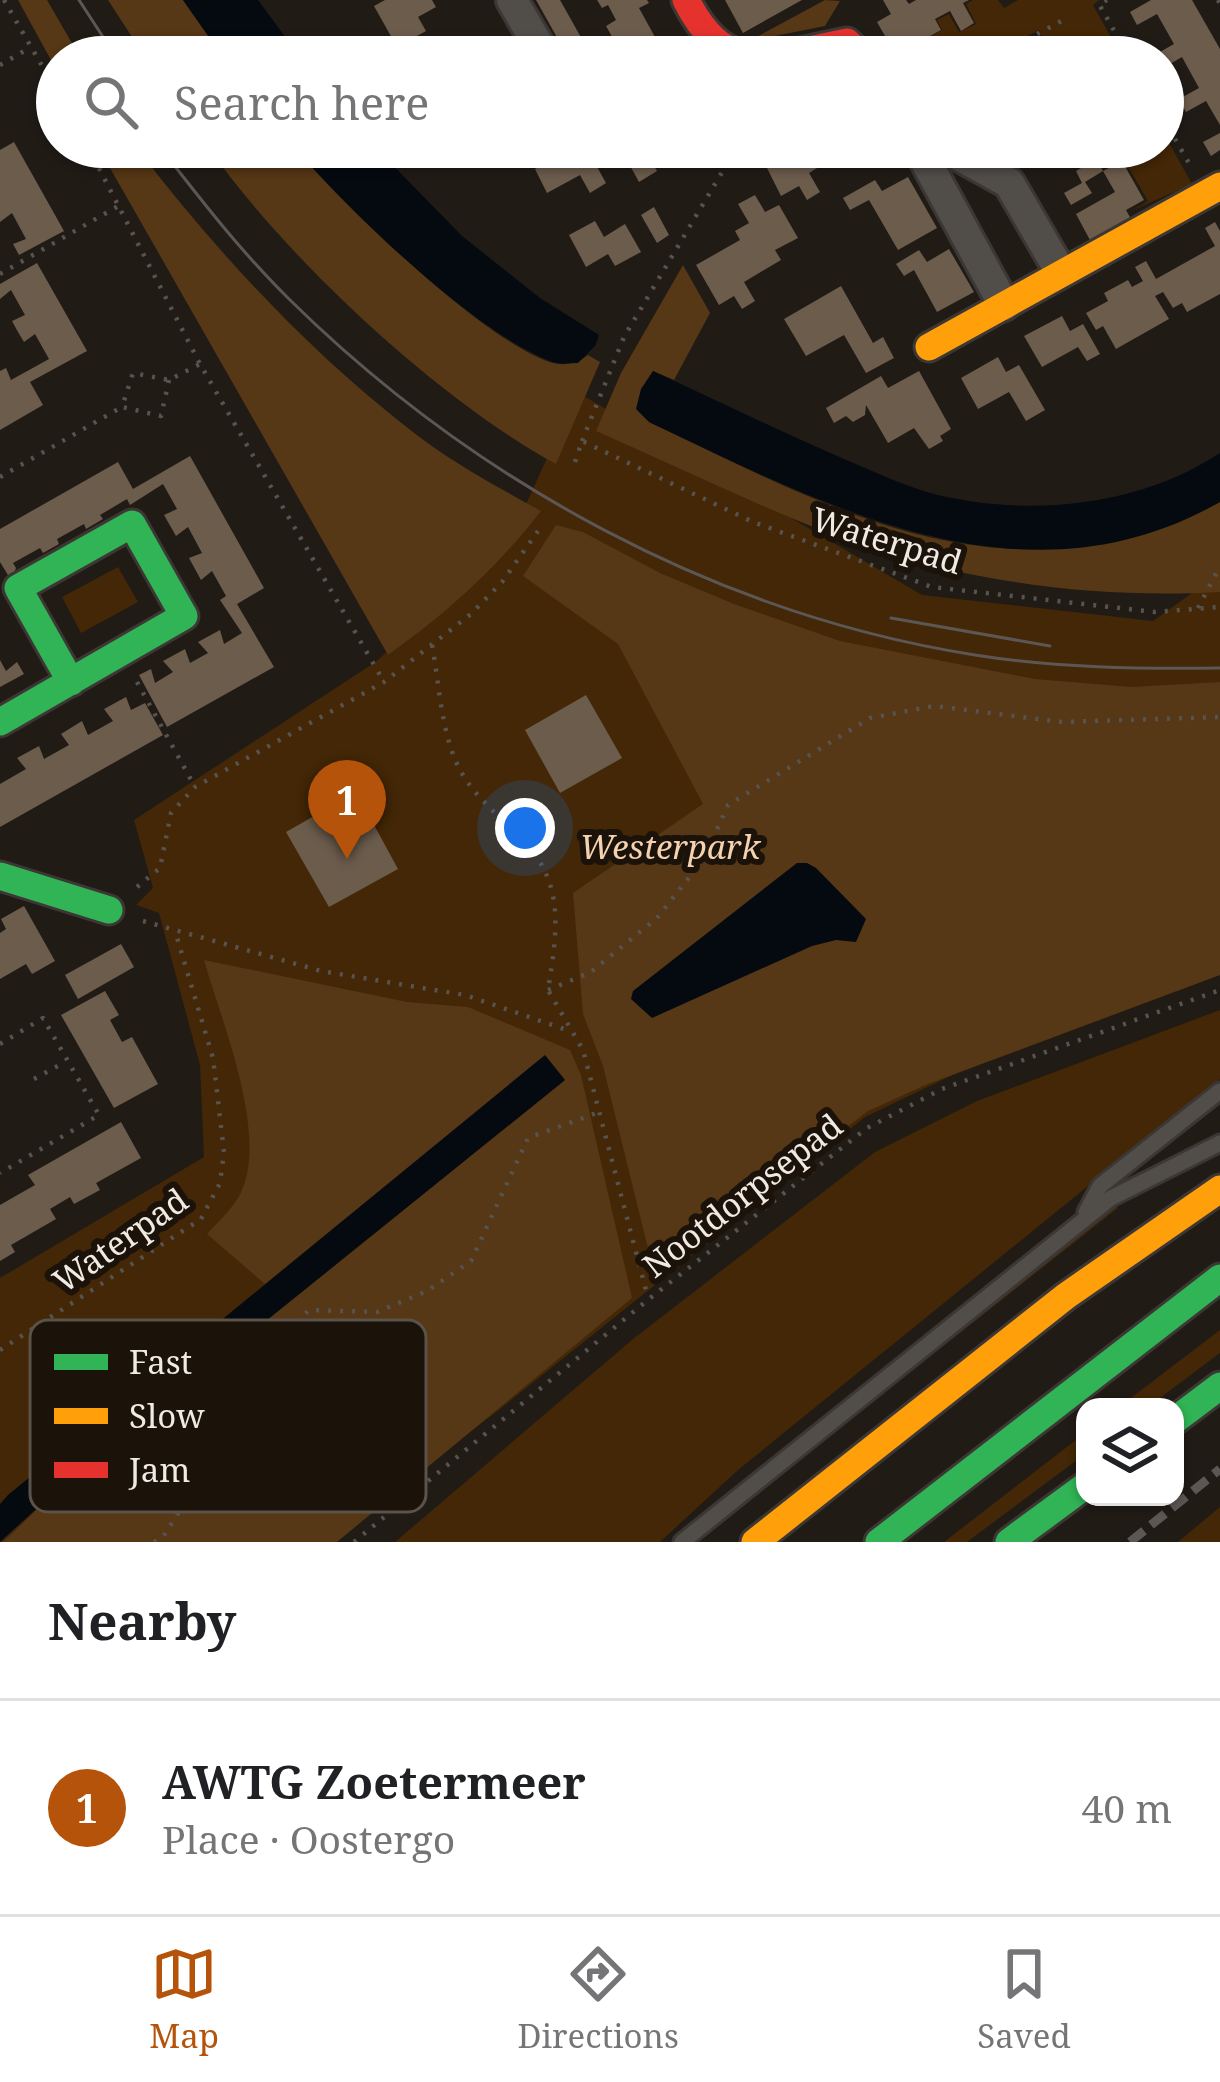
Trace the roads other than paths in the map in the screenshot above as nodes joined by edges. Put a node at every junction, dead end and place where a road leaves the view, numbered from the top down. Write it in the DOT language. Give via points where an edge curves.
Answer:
graph roads {
  1 [pos="512,0"];
  2 [pos="686,0"];
  3 [pos="533,36"];
  4 [pos="709,36"];
  5 [pos="930,168"];
  6 [pos="982,168"];
  7 [pos="1213,189"];
  8 [pos="1060,271"];
  9 [pos="1004,304"];
  10 [pos="929,347"];
  11 [pos="71,682"];
  12 [pos="0,722"];
  13 [pos="0,876"];
  14 [pos="110,910"];
  15 [pos="1220,1091"];
  16 [pos="1220,1143"];
  17 [pos="1220,1154"];
  18 [pos="1220,1189"];
  19 [pos="1080,1222"];
  20 [pos="1220,1278"];
  21 [pos="1066,1296"];
  22 [pos="1220,1386"];
  23 [pos="1184,1413"];
  24 [pos="1076,1493"];
  25 [pos="682,1542"];
  26 [pos="754,1542"];
  27 [pos="879,1542"];
  28 [pos="1009,1542"];
  1 -- 3 [label="street"];
  2 -- 4 [label="main road"];
  5 -- 9 [label="street"];
  6 -- 8 [label="street" via="1009,183"];
  7 -- 8 [label="main road"];
  8 -- 9 [label="main road"];
  9 -- 10 [label="main road"];
  11 -- 11 [label="main road" via="18,588 132,524 184,616"];
  11 -- 12 [label="main road"];
  13 -- 14 [label="main road"];
  15 -- 19 [label="lane" via="1100,1186"];
  16 -- 19 [label="lane"];
  17 -- 21 [label="main road"];
  18 -- 21 [label="main road"];
  19 -- 25 [label="lane"];
  20 -- 27 [label="main road"];
  21 -- 26 [label="main road"];
  22 -- 23 [label="main road"];
  24 -- 28 [label="main road"];
}
